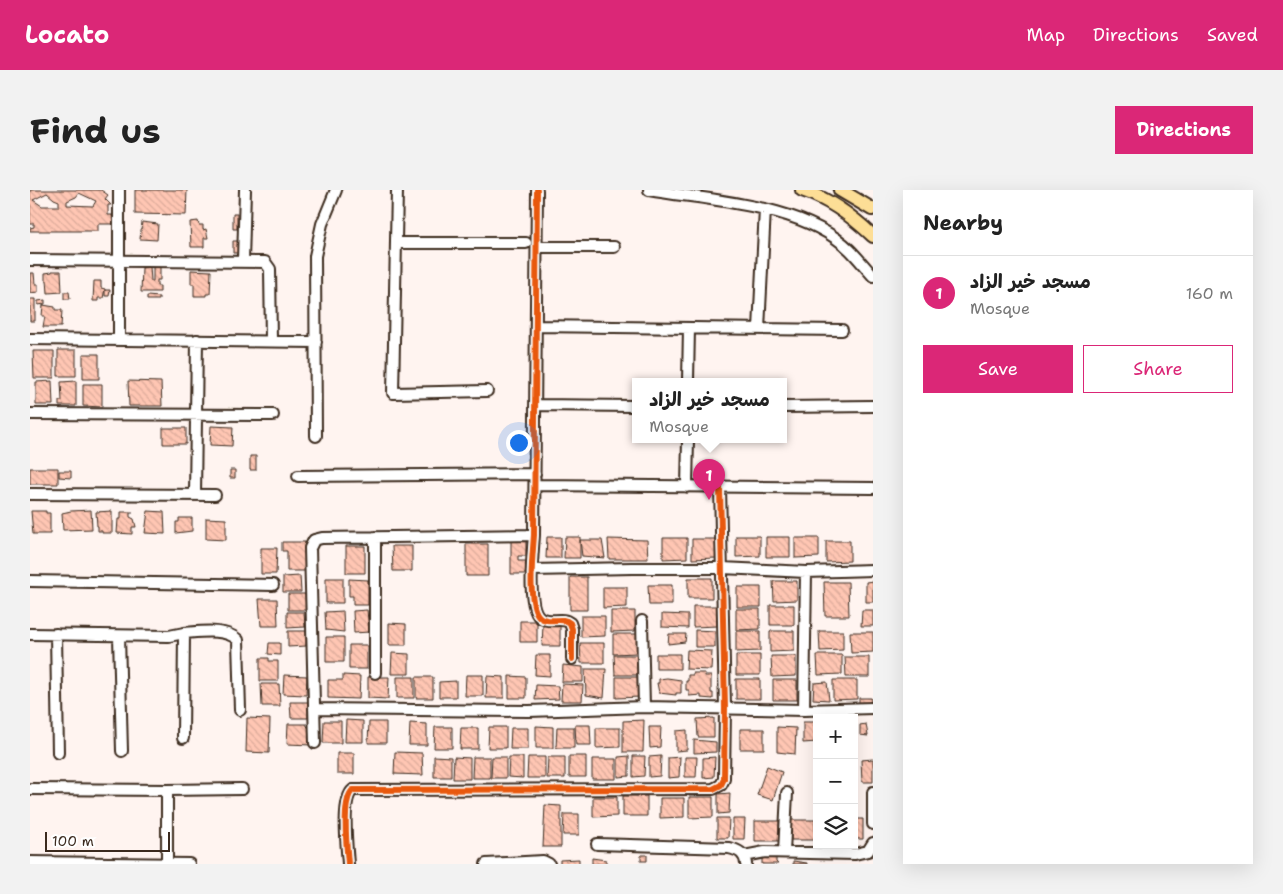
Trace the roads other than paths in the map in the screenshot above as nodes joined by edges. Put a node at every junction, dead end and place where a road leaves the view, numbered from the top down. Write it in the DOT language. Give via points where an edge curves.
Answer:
graph roads {
  1 [pos="119,190"];
  2 [pos="245,190"];
  3 [pos="336,190"];
  4 [pos="396,190"];
  5 [pos="537,190"];
  6 [pos="649,190"];
  7 [pos="802,190"];
  8 [pos="840,190"];
  9 [pos="859,190"];
  10 [pos="765,209"];
  11 [pos="872,210"];
  12 [pos="873,236"];
  13 [pos="396,243"];
  14 [pos="526,243"];
  15 [pos="537,247"];
  16 [pos="614,247"];
  17 [pos="30,260"];
  18 [pos="119,261"];
  19 [pos="244,261"];
  20 [pos="873,276"];
  21 [pos="536,326"];
  22 [pos="689,328"];
  23 [pos="759,329"];
  24 [pos="842,330"];
  25 [pos="30,339"];
  26 [pos="119,339"];
  27 [pos="197,340"];
  28 [pos="271,341"];
  29 [pos="316,342"];
  30 [pos="688,378"];
  31 [pos="487,391"];
  32 [pos="535,406"];
  33 [pos="632,406"];
  34 [pos="787,406"];
  35 [pos="873,406"];
  36 [pos="30,414"];
  37 [pos="274,415"];
  38 [pos="196,416"];
  39 [pos="316,436"];
  40 [pos="688,443"];
  41 [pos="535,474"];
  42 [pos="298,476"];
  43 [pos="534,485"];
  44 [pos="687,487"];
  45 [pos="720,487"];
  46 [pos="873,488"];
  47 [pos="30,494"];
  48 [pos="195,495"];
  49 [pos="215,495"];
  50 [pos="534,535"];
  51 [pos="375,537"];
  52 [pos="722,568"];
  53 [pos="532,570"];
  54 [pos="873,570"];
  55 [pos="806,572"];
  56 [pos="30,582"];
  57 [pos="273,585"];
  58 [pos="642,621"];
  59 [pos="184,633"];
  60 [pos="30,634"];
  61 [pos="56,634"];
  62 [pos="119,636"];
  63 [pos="572,659"];
  64 [pos="375,673"];
  65 [pos="644,707"];
  66 [pos="725,708"];
  67 [pos="873,708"];
  68 [pos="314,709"];
  69 [pos="240,710"];
  70 [pos="804,710"];
  71 [pos="182,738"];
  72 [pos="315,743"];
  73 [pos="122,750"];
  74 [pos="58,753"];
  75 [pos="30,789"];
  76 [pos="242,789"];
  77 [pos="167,790"];
  78 [pos="873,792"];
  79 [pos="787,793"];
  80 [pos="873,824"];
  81 [pos="873,843"];
  82 [pos="597,844"];
  83 [pos="784,852"];
  84 [pos="745,860"];
  85 [pos="30,862"];
  86 [pos="167,863"];
  87 [pos="123,864"];
  88 [pos="189,864"];
  89 [pos="348,864"];
  90 [pos="486,864"];
  91 [pos="549,864"];
  1 -- 18 [label="street"];
  2 -- 19 [label="street"];
  3 -- 29 [label="street" via="317,240 314,273"];
  4 -- 13 [label="street"];
  5 -- 15 [label="street"];
  6 -- 10 [label="street"];
  7 -- 12 [label="main road" via="839,208"];
  8 -- 11 [label="main road"];
  9 -- 11 [label="main road"];
  10 -- 20 [label="street" via="818,227 849,249"];
  10 -- 23 [label="street"];
  13 -- 14 [label="street"];
  13 -- 31 [label="street" via="393,393"];
  15 -- 16 [label="street"];
  15 -- 21 [label="street"];
  17 -- 18 [label="street"];
  18 -- 19 [label="street"];
  18 -- 26 [label="street"];
  19 -- 28 [label="street" via="265,262 270,269"];
  21 -- 22 [label="street"];
  21 -- 32 [label="street"];
  22 -- 23 [label="street"];
  22 -- 30 [label="street"];
  23 -- 24 [label="street"];
  25 -- 26 [label="street"];
  26 -- 27 [label="street"];
  27 -- 28 [label="street"];
  27 -- 38 [label="street"];
  28 -- 29 [label="street"];
  29 -- 39 [label="street"];
  32 -- 33 [label="street"];
  32 -- 41 [label="street"];
  34 -- 35 [label="street"];
  36 -- 38 [label="street"];
  37 -- 38 [label="street"];
  38 -- 48 [label="street"];
  40 -- 44 [label="street"];
  41 -- 42 [label="street"];
  41 -- 43 [label="street"];
  43 -- 44 [label="street"];
  43 -- 50 [label="street"];
  44 -- 45 [label="street"];
  45 -- 46 [label="street"];
  45 -- 52 [label="street"];
  47 -- 48 [label="street"];
  48 -- 49 [label="street"];
  50 -- 51 [label="street"];
  50 -- 53 [label="street"];
  51 -- 64 [label="street"];
  51 -- 68 [label="street" via="322,538 311,544"];
  52 -- 53 [label="street"];
  52 -- 55 [label="street"];
  52 -- 66 [label="street"];
  53 -- 63 [label="street" via="535,611 544,620 570,623"];
  54 -- 55 [label="street"];
  55 -- 70 [label="street"];
  56 -- 57 [label="street"];
  58 -- 65 [label="street"];
  59 -- 62 [label="street"];
  59 -- 69 [label="street" via="209,631 238,640"];
  59 -- 71 [label="street"];
  60 -- 61 [label="street"];
  61 -- 62 [label="street"];
  61 -- 74 [label="street"];
  62 -- 73 [label="street"];
  65 -- 66 [label="street"];
  65 -- 68 [label="street" via="529,711"];
  66 -- 70 [label="street"];
  66 -- 89 [label="street" via="724,779 718,787 353,790 346,804"];
  67 -- 70 [label="street"];
  68 -- 72 [label="street"];
  75 -- 77 [label="street"];
  76 -- 77 [label="street"];
  77 -- 86 [label="street"];
  78 -- 80 [label="street"];
  79 -- 83 [label="street"];
  81 -- 83 [label="street" via="868,851 854,854"];
  82 -- 84 [label="street" via="729,848 740,852"];
  83 -- 84 [label="street" via="765,852"];
  85 -- 87 [label="street"];
  86 -- 87 [label="street"];
  86 -- 88 [label="street"];
  90 -- 91 [label="street"];
}
